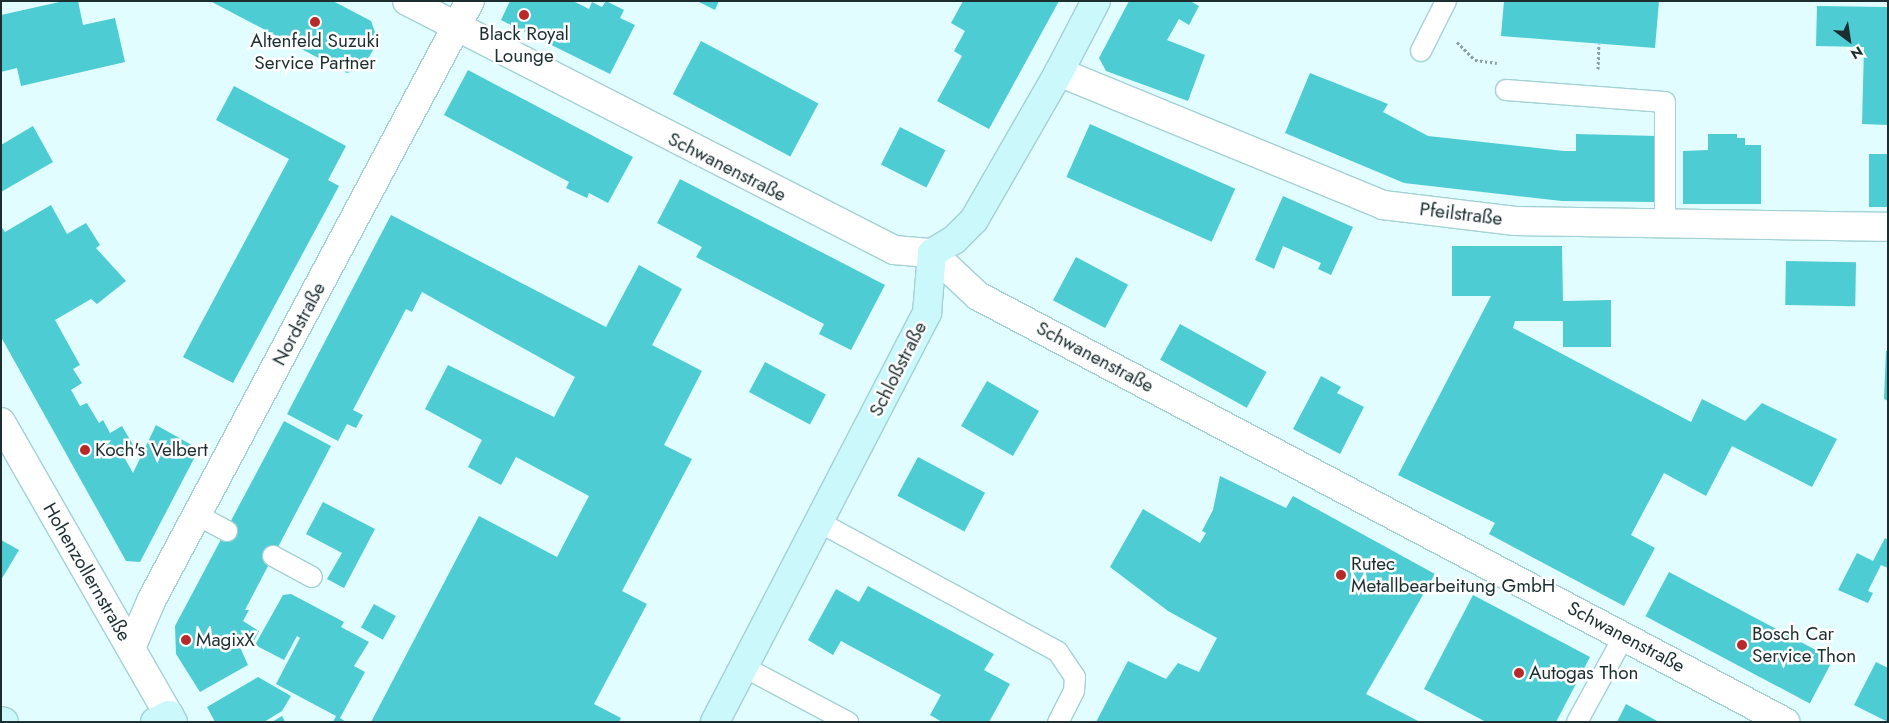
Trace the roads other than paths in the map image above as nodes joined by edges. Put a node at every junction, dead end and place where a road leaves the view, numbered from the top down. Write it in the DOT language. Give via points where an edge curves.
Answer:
graph roads {
  1 [pos="407,1"];
  2 [pos="470,1"];
  3 [pos="1096,1"];
  4 [pos="1446,1"];
  5 [pos="457,27"];
  6 [pos="1421,51"];
  7 [pos="1060,72"];
  8 [pos="1506,90"];
  9 [pos="1665,223"];
  10 [pos="1888,227"];
  11 [pos="932,253"];
  12 [pos="1,422"];
  13 [pos="197,515"];
  14 [pos="819,522"];
  15 [pos="227,531"];
  16 [pos="273,556"];
  17 [pos="312,577"];
  18 [pos="1624,636"];
  19 [pos="131,648"];
  20 [pos="744,667"];
  21 [pos="166,719"];
  22 [pos="715,722"];
  23 [pos="848,722"];
  24 [pos="1058,722"];
  25 [pos="1576,722"];
  26 [pos="1785,722"];
  1 -- 5 [label="street, Schwanenstraße"];
  2 -- 5 [label="street, Nordstraße"];
  3 -- 7 [label="main road"];
  4 -- 6 [label="lane"];
  5 -- 11 [label="street, Schwanenstraße" via="894,250"];
  5 -- 13 [label="street, Nordstraße"];
  7 -- 9 [label="street, Pfeilstraße" via="1383,204 1515,222"];
  7 -- 11 [label="main road" via="974,220 954,240"];
  8 -- 9 [label="lane" via="1665,102"];
  9 -- 10 [label="street, Pfeilstraße"];
  11 -- 14 [label="main road, Schloßstraße" via="927,313"];
  11 -- 18 [label="street, Schwanenstraße" via="978,296"];
  12 -- 19 [label="street, Hohenzollernstraße"];
  13 -- 15 [label="lane"];
  13 -- 19 [label="street, Nordstraße" via="152,599"];
  14 -- 20 [label="main road, Schloßstraße"];
  14 -- 24 [label="lane" via="1058,652 1075,677 1074,691"];
  16 -- 17 [label="lane"];
  18 -- 25 [label="lane"];
  18 -- 26 [label="street, Schwanenstraße"];
  19 -- 21 [label="street, Hohenzollernstraße"];
  20 -- 22 [label="main road, Schloßstraße"];
  20 -- 23 [label="lane"];
}
